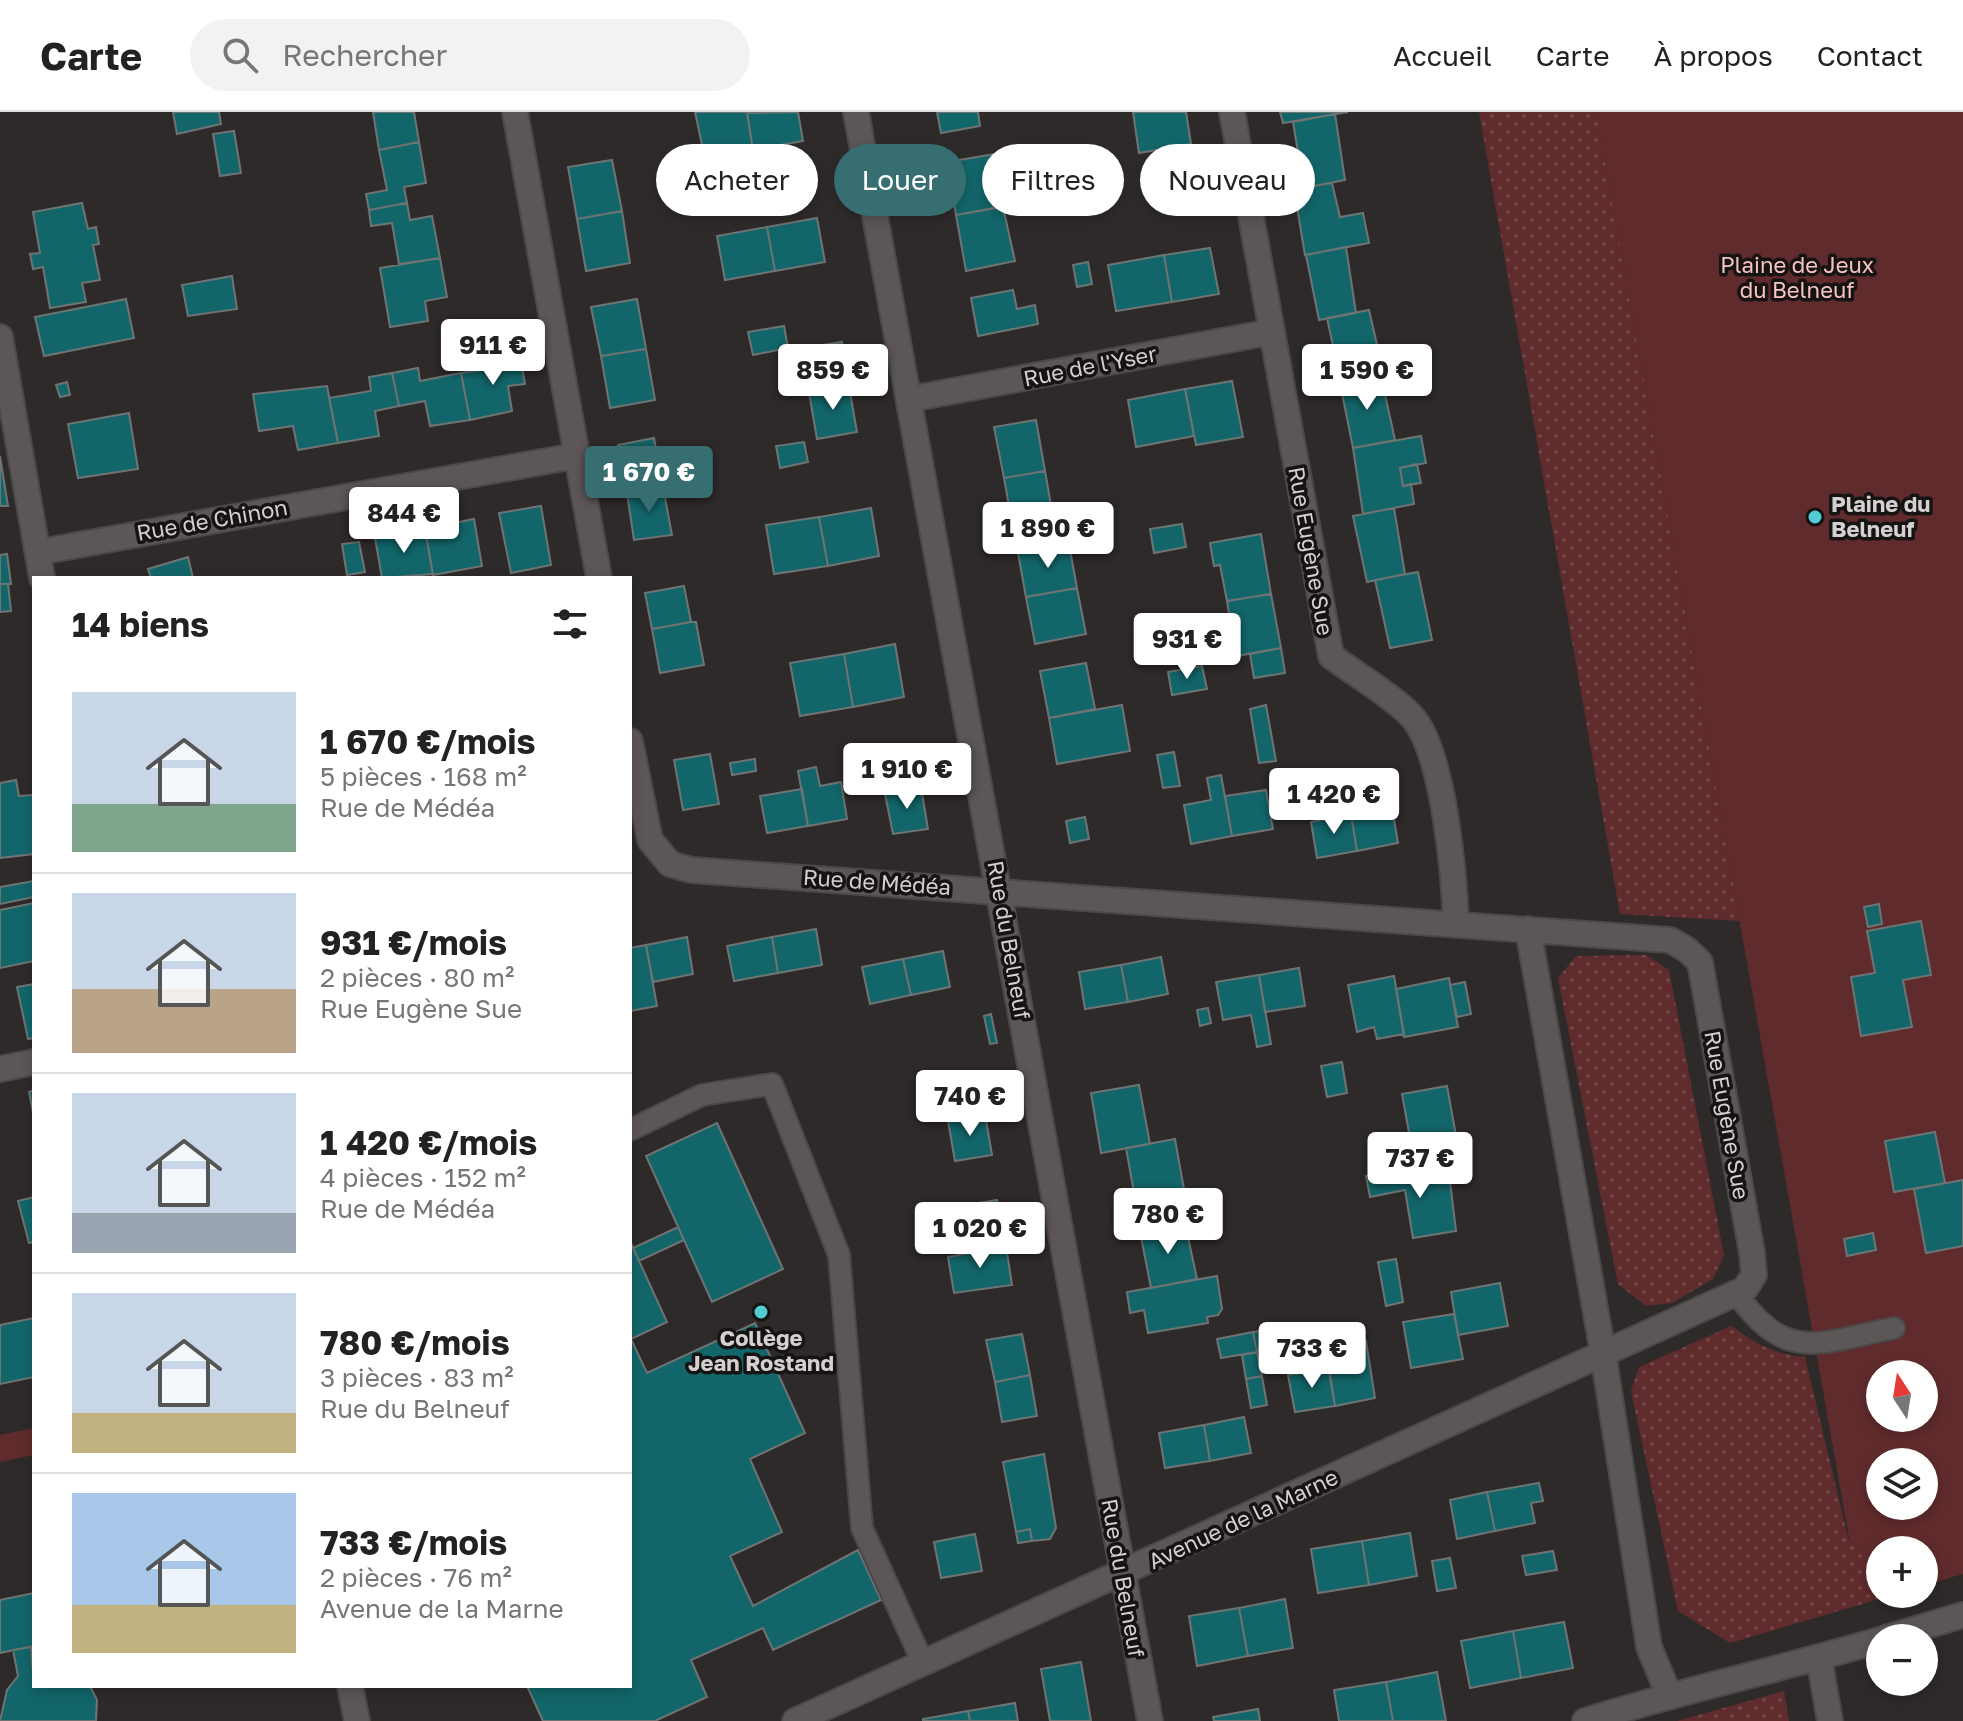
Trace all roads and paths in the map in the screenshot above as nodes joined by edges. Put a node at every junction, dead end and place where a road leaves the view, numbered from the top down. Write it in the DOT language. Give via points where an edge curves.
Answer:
graph roads {
  1 [pos="515,112"];
  2 [pos="856,112"];
  3 [pos="1232,112"];
  4 [pos="1271,332"];
  5 [pos="0,337"];
  6 [pos="910,399"];
  7 [pos="575,456"];
  8 [pos="39,552"];
  9 [pos="42,576"];
  10 [pos="599,576"];
  11 [pos="632,751"];
  12 [pos="1001,893"];
  13 [pos="1456,923"];
  14 [pos="1528,929"];
  15 [pos="32,1062"];
  16 [pos="0,1069"];
  17 [pos="632,1129"];
  18 [pos="1736,1293"];
  19 [pos="1894,1328"];
  20 [pos="1603,1353"];
  21 [pos="1122,1574"];
  22 [pos="1963,1615"];
  23 [pos="1933,1624"];
  24 [pos="1866,1644"];
  25 [pos="1819,1658"];
  26 [pos="923,1663"];
  27 [pos="350,1688"];
  28 [pos="1669,1695"];
  29 [pos="357,1721"];
  30 [pos="795,1721"];
  31 [pos="1150,1721"];
  32 [pos="1585,1721"];
  33 [pos="1830,1721"];
  1 -- 7 [label="street"];
  2 -- 6 [label="street, Rue du Belneuf"];
  3 -- 4 [label="street, Rue Eugène Sue"];
  4 -- 6 [label="street, Rue de l'Yser"];
  4 -- 13 [label="street, Rue Eugène Sue" via="1331,656 1414,718 1433,757 1455,885"];
  5 -- 8 [label="street"];
  6 -- 12 [label="street, Rue du Belneuf"];
  7 -- 8 [label="street, Rue de Chinon"];
  7 -- 10 [label="street"];
  8 -- 9 [label="street"];
  11 -- 12 [label="street, Rue de Médéa" via="650,840 670,864 691,870"];
  12 -- 13 [label="street, Rue de Médéa"];
  12 -- 21 [label="street, Rue du Belneuf"];
  13 -- 14 [label="street, Rue Eugène Sue"];
  14 -- 18 [label="street, Rue Eugène Sue" via="1670,940 1700,962 1752,1253 1752,1282"];
  14 -- 20 [label="street"];
  15 -- 16 [label="street"];
  17 -- 26 [label="lane" via="702,1095 772,1084 839,1255 862,1528"];
  18 -- 19 [label="lane" via="1757,1322 1792,1343 1821,1343"];
  18 -- 20 [label="street"];
  20 -- 21 [label="street, Avenue de la Marne"];
  20 -- 28 [label="street" via="1649,1647"];
  21 -- 26 [label="street, Avenue de la Marne"];
  21 -- 31 [label="street, Rue du Belneuf"];
  22 -- 23 [label="street"];
  24 -- 25 [label="street"];
  25 -- 28 [label="street"];
  25 -- 33 [label="street"];
  26 -- 30 [label="street, Avenue de la Marne"];
  27 -- 29 [label="street"];
  28 -- 32 [label="street"];
}
